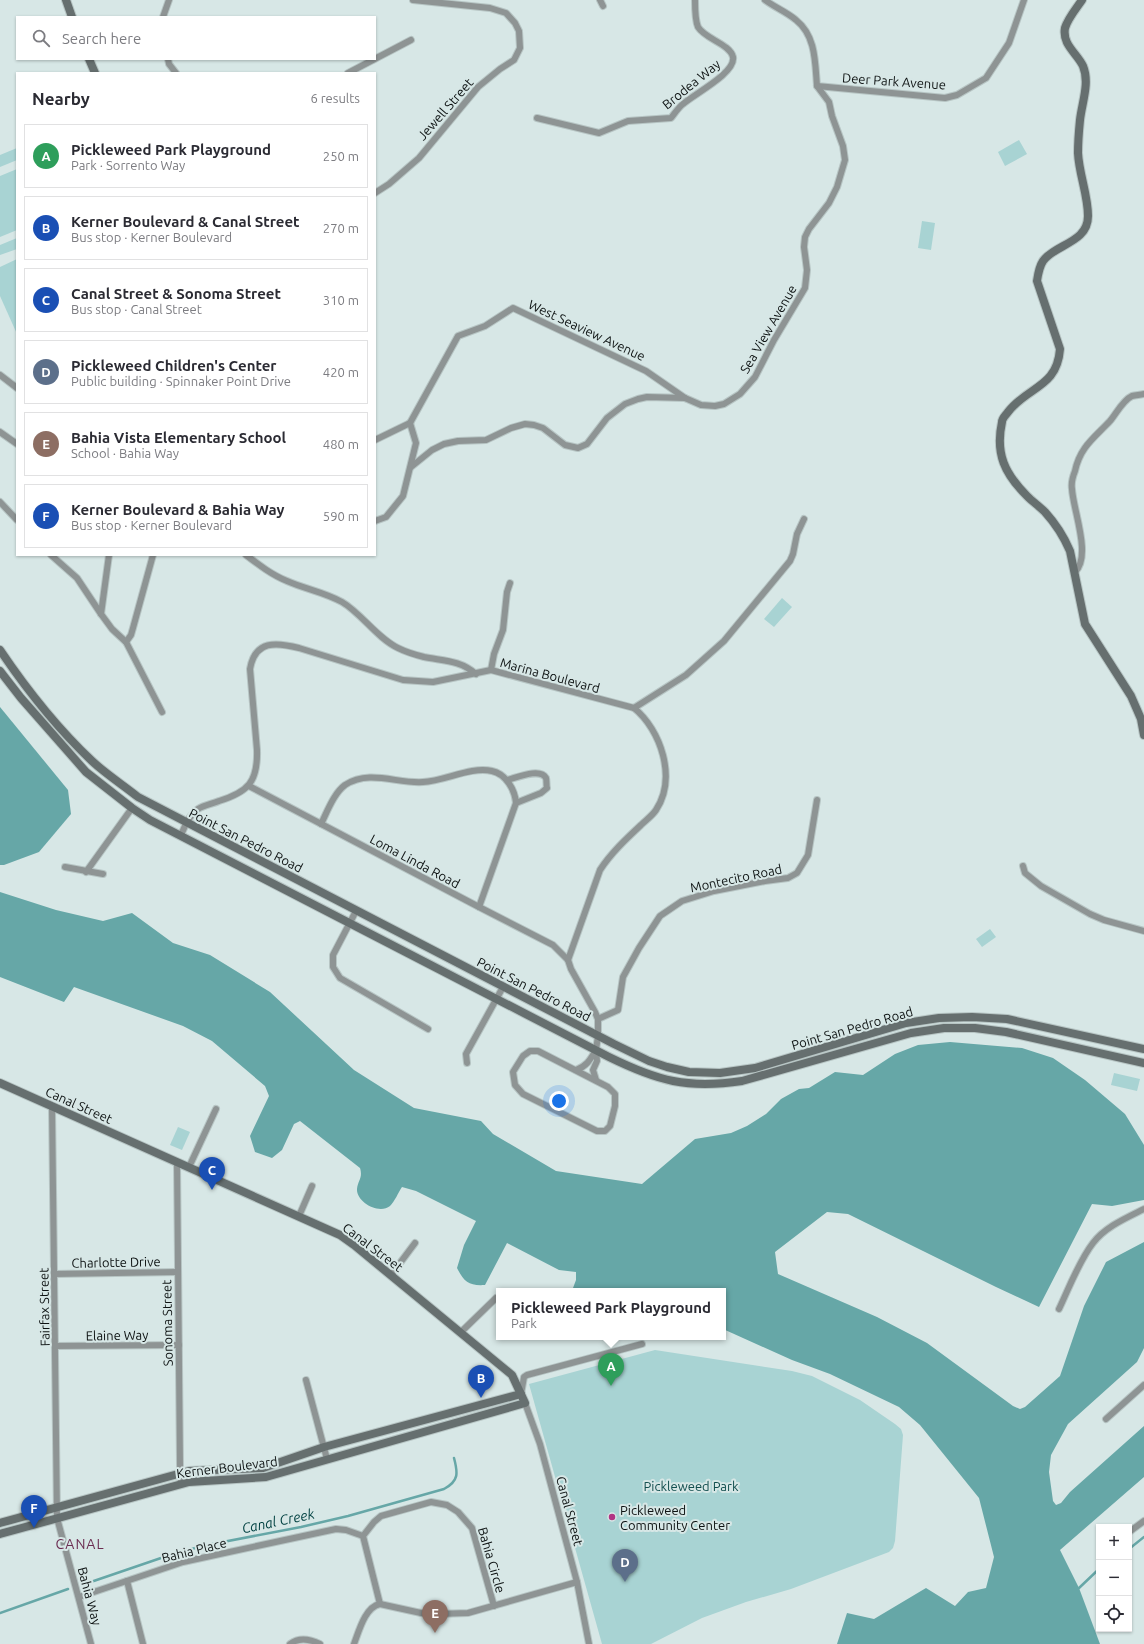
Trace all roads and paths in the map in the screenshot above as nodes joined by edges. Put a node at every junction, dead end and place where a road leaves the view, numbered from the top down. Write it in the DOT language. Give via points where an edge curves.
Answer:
graph roads {
  1 [pos="66,0"];
  2 [pos="169,0"];
  3 [pos="413,0"];
  4 [pos="695,0"];
  5 [pos="764,0"];
  6 [pos="1024,0"];
  7 [pos="1082,0"];
  8 [pos="72,16"];
  9 [pos="163,16"];
  10 [pos="411,40"];
  11 [pos="376,58"];
  12 [pos="89,60"];
  13 [pos="168,60"];
  14 [pos="373,60"];
  15 [pos="95,72"];
  16 [pos="175,72"];
  17 [pos="350,72"];
  18 [pos="817,86"];
  19 [pos="537,118"];
  20 [pos="376,192"];
  21 [pos="0,375"];
  22 [pos="16,387"];
  23 [pos="1144,394"];
  24 [pos="685,398"];
  25 [pos="410,423"];
  26 [pos="0,432"];
  27 [pos="376,440"];
  28 [pos="16,443"];
  29 [pos="411,467"];
  30 [pos="0,502"];
  31 [pos="16,519"];
  32 [pos="804,519"];
  33 [pos="376,521"];
  34 [pos="52,556"];
  35 [pos="109,556"];
  36 [pos="153,556"];
  37 [pos="247,556"];
  38 [pos="1075,572"];
  39 [pos="510,583"];
  40 [pos="100,614"];
  41 [pos="126,642"];
  42 [pos="0,650"];
  43 [pos="0,670"];
  44 [pos="491,670"];
  45 [pos="476,674"];
  46 [pos="634,708"];
  47 [pos="162,712"];
  48 [pos="1144,735"];
  49 [pos="507,780"];
  50 [pos="249,786"];
  51 [pos="818,800"];
  52 [pos="516,803"];
  53 [pos="132,808"];
  54 [pos="186,823"];
  55 [pos="321,824"];
  56 [pos="181,835"];
  57 [pos="1023,866"];
  58 [pos="65,867"];
  59 [pos="86,872"];
  60 [pos="102,874"];
  61 [pos="478,907"];
  62 [pos="356,911"];
  63 [pos="350,922"];
  64 [pos="1144,931"];
  65 [pos="568,960"];
  66 [pos="503,987"];
  67 [pos="497,999"];
  68 [pos="598,1019"];
  69 [pos="428,1029"];
  70 [pos="598,1036"];
  71 [pos="1144,1049"];
  72 [pos="596,1050"];
  73 [pos="467,1063"];
  74 [pos="1144,1063"];
  75 [pos="576,1070"];
  76 [pos="596,1080"];
  77 [pos="0,1083"];
  78 [pos="52,1106"];
  79 [pos="216,1109"];
  80 [pos="177,1162"];
  81 [pos="189,1167"];
  82 [pos="312,1186"];
  83 [pos="1144,1209"];
  84 [pos="299,1216"];
  85 [pos="415,1243"];
  86 [pos="178,1272"];
  87 [pos="54,1274"];
  88 [pos="391,1275"];
  89 [pos="496,1298"];
  90 [pos="1059,1309"];
  91 [pos="460,1333"];
  92 [pos="642,1344"];
  93 [pos="178,1345"];
  94 [pos="55,1346"];
  95 [pos="306,1380"];
  96 [pos="1144,1385"];
  97 [pos="521,1394"];
  98 [pos="525,1403"];
  99 [pos="1106,1419"];
  100 [pos="324,1447"];
  101 [pos="327,1459"];
  102 [pos="181,1474"];
  103 [pos="181,1484"];
  104 [pos="56,1508"];
  105 [pos="57,1518"];
  106 [pos="1144,1520"];
  107 [pos="0,1523"];
  108 [pos="1132,1530"];
  109 [pos="0,1534"];
  110 [pos="363,1536"];
  111 [pos="127,1581"];
  112 [pos="577,1582"];
  113 [pos="79,1596"];
  114 [pos="380,1604"];
  115 [pos="494,1606"];
  116 [pos="91,1644"];
  117 [pos="143,1644"];
  118 [pos="290,1644"];
  119 [pos="320,1644"];
  120 [pos="354,1644"];
  121 [pos="589,1644"];
  1 -- 8 [label="street"];
  2 -- 9 [label="street"];
  3 -- 20 [label="street, Jewell Street" via="490,8 506,13 519,31 520,48 514,60 478,87 419,158"];
  4 -- 19 [label="street, Brodea Way" via="698,27 726,48 732,55 733,62 725,74 682,104 671,118 628,121 599,133"];
  5 -- 18 [label="street" via="795,19 810,37"];
  6 -- 18 [label="street, Deer Park Avenue" via="1009,43 997,63 986,78 957,95 945,98"];
  7 -- 38 [label="street" via="1065,29 1067,43 1083,65 1086,80 1078,153 1088,217 1083,232 1044,259 1040,266 1037,281 1060,349 1057,368 1049,379 1016,402 1002,420 999,442 1007,474 1046,514 1065,541"];
  10 -- 11 [label="street"];
  12 -- 15 [label="street"];
  13 -- 16 [label="street"];
  14 -- 17 [label="street"];
  18 -- 24 [label="street, Sea View Avenue" via="829,102 843,146 844,160 837,187 829,203 805,237 805,288 755,377 740,394 724,404 715,406 701,405"];
  21 -- 22 [label="street"];
  23 -- 38 [label="street" via="1128,399 1085,446 1080,457 1072,488 1082,553 1079,568"];
  24 -- 25 [label="street, West Seaview Avenue" via="646,371 514,308 485,326 458,336"];
  24 -- 29 [label="street, Sea View Avenue" via="647,397 625,404 607,418 587,444 578,448 565,445 543,428 524,424 486,440 444,444"];
  25 -- 27 [label="street"];
  25 -- 29 [label="street" via="416,443"];
  26 -- 28 [label="street"];
  29 -- 33 [label="street" via="403,496 386,517"];
  30 -- 31 [label="street"];
  32 -- 46 [label="street" via="790,561 724,641 686,675"];
  34 -- 40 [label="street" via="77,578"];
  35 -- 40 [label="street"];
  36 -- 41 [label="street" via="131,635"];
  37 -- 45 [label="street" via="286,581 326,594 343,603 397,648 424,657 456,662"];
  38 -- 48 [label="street" via="1086,624 1131,696 1141,719"];
  39 -- 44 [label="street" via="503,630"];
  40 -- 41 [label="street"];
  41 -- 47 [label="street"];
  42 -- 54 [label="street, Point San Pedro Road" via="32,695 66,736 93,762 138,797"];
  43 -- 53 [label="street, Point San Pedro Road" via="86,772"];
  44 -- 45 [label="street, Marina Boulevard"];
  44 -- 46 [label="street, Marina Boulevard"];
  45 -- 50 [label="street, Marina Boulevard" via="433,682 403,680 285,644 263,646 252,660 250,669 257,763"];
  46 -- 65 [label="street" via="652,730 664,757 664,790 656,810 600,870"];
  49 -- 52 [label="street" via="516,796"];
  49 -- 52 [label="street" via="536,772 546,778 547,788"];
  49 -- 55 [label="street" via="494,771 481,770 423,782 374,777 358,779 344,786"];
  50 -- 54 [label="street" via="231,798 198,809"];
  50 -- 55 [label="street, Loma Linda Road"];
  51 -- 68 [label="street, Montecito Road" via="808,855 797,873 788,878 714,891 682,901 660,916 638,948 623,977 618,1010"];
  52 -- 61 [label="street"];
  53 -- 56 [label="street, Point San Pedro Road"];
  53 -- 59 [label="street"];
  54 -- 56 [label="street"];
  54 -- 62 [label="street, Point San Pedro Road"];
  55 -- 61 [label="street, Loma Linda Road"];
  56 -- 63 [label="street, Point San Pedro Road"];
  57 -- 64 [label="street" via="1025,874 1041,886 1090,914"];
  58 -- 59 [label="street"];
  59 -- 60 [label="street"];
  61 -- 65 [label="street, Loma Linda Road" via="553,944"];
  62 -- 63 [label="street"];
  62 -- 66 [label="street, Point San Pedro Road"];
  63 -- 67 [label="street, Point San Pedro Road"];
  63 -- 69 [label="street" via="333,955 334,967 340,978"];
  65 -- 68 [label="street"];
  66 -- 67 [label="street"];
  66 -- 70 [label="street, Point San Pedro Road"];
  67 -- 72 [label="street, Point San Pedro Road"];
  67 -- 73 [label="street" via="466,1054"];
  68 -- 70 [label="street"];
  70 -- 71 [label="street, Point San Pedro Road" via="667,1067 689,1072 720,1074 755,1068 906,1023 972,1016 1007,1019"];
  70 -- 72 [label="street"];
  72 -- 74 [label="street, Point San Pedro Road" via="653,1076 703,1084 748,1080 911,1033 944,1028 1006,1032"];
  72 -- 75 [label="street" via="588,1063"];
  72 -- 76 [label="street" via="597,1061 593,1070"];
  75 -- 76 [label="street"];
  75 -- 76 [label="street" via="538,1051 530,1051 523,1056 512,1077 515,1086 523,1094 597,1131 605,1131 610,1126 615,1094"];
  77 -- 78 [label="street, Canal Street"];
  78 -- 80 [label="street, Canal Street"];
  78 -- 87 [label="street, Fairfax Street"];
  79 -- 81 [label="street"];
  80 -- 81 [label="street, Canal Street"];
  80 -- 86 [label="street, Sonoma Street"];
  81 -- 84 [label="street, Canal Street"];
  82 -- 84 [label="street"];
  83 -- 90 [label="street" via="1125,1218 1093,1242"];
  84 -- 88 [label="street, Canal Street" via="345,1238"];
  85 -- 88 [label="street"];
  86 -- 87 [label="street, Charlotte Drive"];
  86 -- 93 [label="street, Sonoma Street"];
  87 -- 94 [label="street, Fairfax Street"];
  88 -- 91 [label="street, Canal Street"];
  89 -- 91 [label="street"];
  91 -- 97 [label="street, Canal Street" via="512,1375"];
  92 -- 97 [label="street" via="530,1374 524,1377"];
  93 -- 94 [label="street, Elaine Way"];
  93 -- 102 [label="street, Sonoma Street"];
  94 -- 104 [label="street, Fairfax Street"];
  95 -- 100 [label="street"];
  96 -- 99 [label="street"];
  97 -- 98 [label="street, Canal Street"];
  97 -- 100 [label="street, Kerner Boulevard"];
  98 -- 101 [label="street, Kerner Boulevard"];
  98 -- 112 [label="street, Canal Street" via="540,1444"];
  100 -- 101 [label="street"];
  100 -- 102 [label="street, Kerner Boulevard" via="262,1468 189,1471"];
  101 -- 103 [label="street, Kerner Boulevard" via="266,1477"];
  102 -- 103 [label="street, Sonoma Street"];
  102 -- 104 [label="street, Kerner Boulevard"];
  103 -- 105 [label="street, Kerner Boulevard"];
  104 -- 105 [label="street, Bahia Way"];
  104 -- 107 [label="street, Kerner Boulevard"];
  105 -- 109 [label="street, Kerner Boulevard"];
  105 -- 113 [label="street, Bahia Way"];
  106 -- 108 [label="street"];
  110 -- 111 [label="street, Bahia Place" via="336,1529 183,1562"];
  110 -- 114 [label="street"];
  110 -- 115 [label="street, Bahia Circle" via="381,1516 431,1502 447,1505 458,1512 472,1528"];
  111 -- 113 [label="street, Bahia Place"];
  111 -- 117 [label="street"];
  112 -- 115 [label="street"];
  112 -- 121 [label="street, Canal Street"];
  113 -- 116 [label="street, Bahia Way"];
  114 -- 115 [label="street" via="437,1614 468,1612"];
  114 -- 120 [label="street" via="368,1612"];
  118 -- 119 [label="street" via="294,1641 311,1640"];
}
